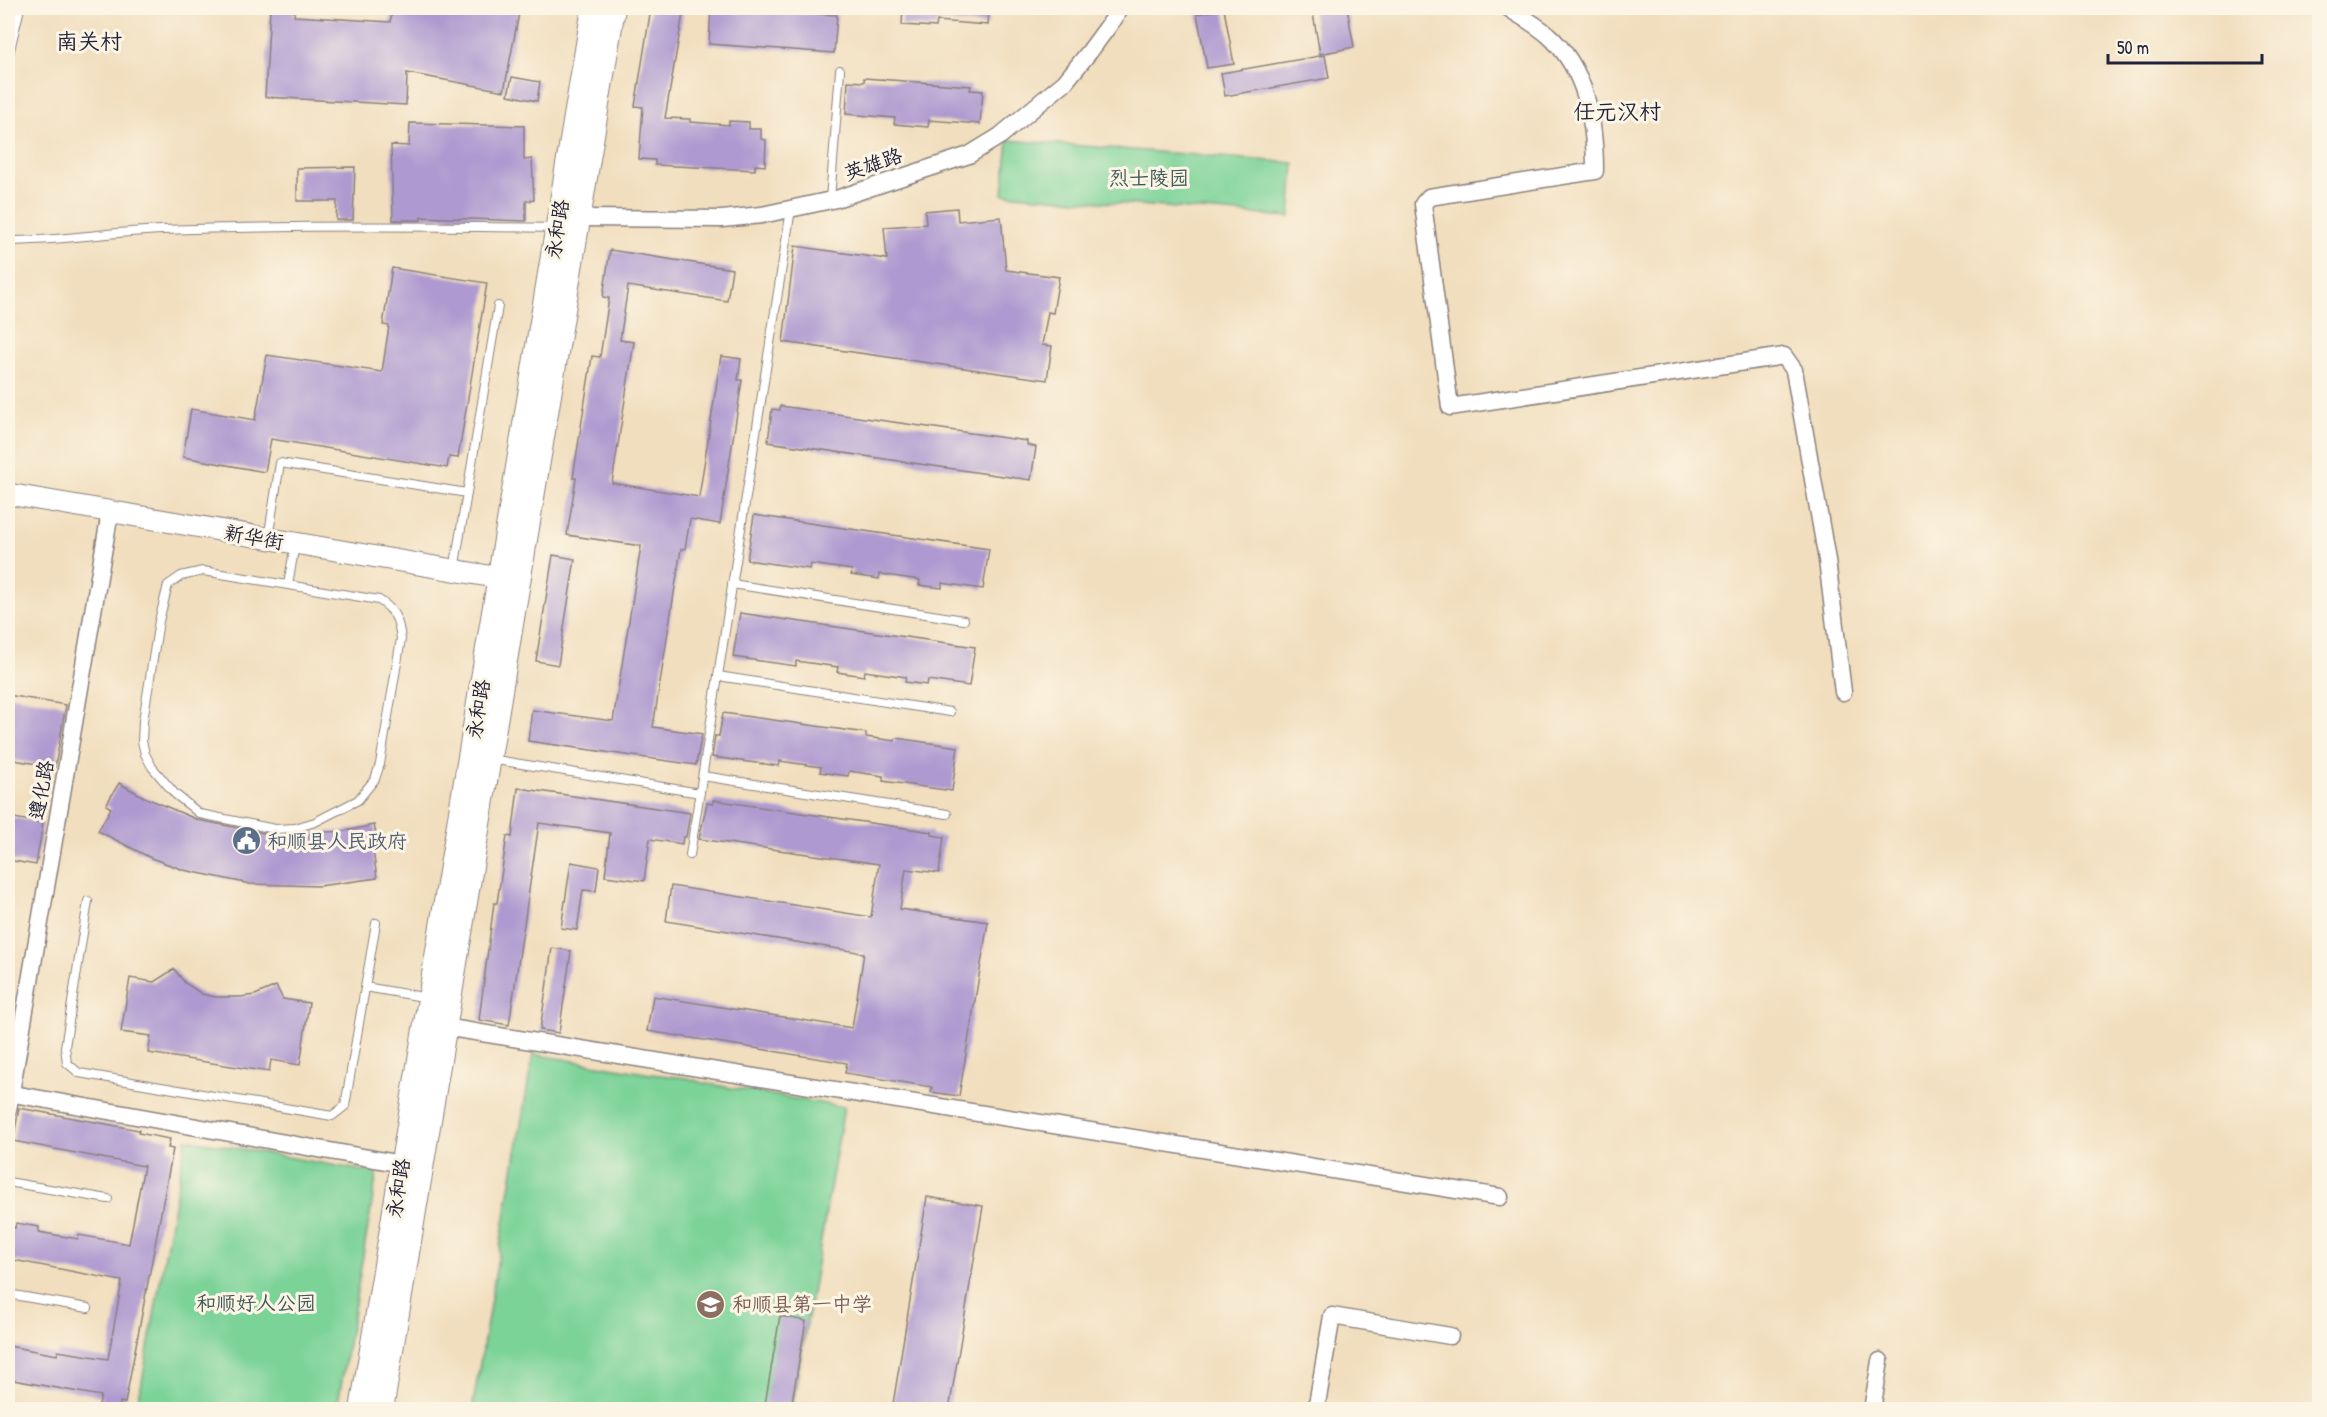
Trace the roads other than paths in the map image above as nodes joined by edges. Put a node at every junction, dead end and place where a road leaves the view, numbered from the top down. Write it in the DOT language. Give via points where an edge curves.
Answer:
graph roads {
  1 [pos="20,8"];
  2 [pos="594,8"];
  3 [pos="613,8"];
  4 [pos="1119,8"];
  5 [pos="1508,8"];
  6 [pos="8,58"];
  7 [pos="840,70"];
  8 [pos="830,200"];
  9 [pos="791,209"];
  10 [pos="568,223"];
  11 [pos="8,241"];
  12 [pos="498,306"];
  13 [pos="466,493"];
  14 [pos="8,495"];
  15 [pos="110,512"];
  16 [pos="268,539"];
  17 [pos="295,544"];
  18 [pos="454,570"];
  19 [pos="500,578"];
  20 [pos="732,584"];
  21 [pos="288,585"];
  22 [pos="964,620"];
  23 [pos="718,676"];
  24 [pos="1843,692"];
  25 [pos="950,712"];
  26 [pos="489,758"];
  27 [pos="703,776"];
  28 [pos="700,794"];
  29 [pos="947,814"];
  30 [pos="690,855"];
  31 [pos="88,901"];
  32 [pos="376,923"];
  33 [pos="365,987"];
  34 [pos="430,998"];
  35 [pos="444,1027"];
  36 [pos="8,1099"];
  37 [pos="402,1164"];
  38 [pos="8,1182"];
  39 [pos="1500,1197"];
  40 [pos="108,1199"];
  41 [pos="8,1294"];
  42 [pos="88,1308"];
  43 [pos="1450,1336"];
  44 [pos="1880,1361"];
  45 [pos="362,1410"];
  46 [pos="381,1410"];
  47 [pos="1316,1410"];
  48 [pos="1872,1410"];
  1 -- 6 [label="lane"];
  2 -- 10 [label="main road, 永和路"];
  3 -- 10 [label="main road, 永和路"];
  4 -- 8 [label="street, 英雄路" via="1065,82 1000,136 969,155"];
  5 -- 24 [label="street" via="1547,35 1572,62 1584,87 1595,145 1595,171 1430,197 1423,204 1450,407 1784,356 1794,370 1827,560"];
  7 -- 8 [label="lane"];
  8 -- 9 [label="street, 英雄路"];
  9 -- 10 [label="street, 英雄路" via="722,219"];
  9 -- 20 [label="lane"];
  10 -- 11 [label="lane" via="159,230"];
  10 -- 19 [label="main road, 永和路"];
  10 -- 26 [label="main road, 永和路"];
  12 -- 13 [label="lane"];
  13 -- 16 [label="lane" via="280,463"];
  13 -- 18 [label="lane"];
  14 -- 15 [label="street, 新华街"];
  15 -- 16 [label="street, 新华街"];
  15 -- 36 [label="street, 遵化路"];
  16 -- 17 [label="street, 新华街"];
  17 -- 18 [label="street, 新华街"];
  17 -- 21 [label="lane"];
  18 -- 19 [label="street, 新华街"];
  19 -- 34 [label="main road, 永和路"];
  20 -- 22 [label="lane"];
  20 -- 23 [label="lane"];
  21 -- 21 [label="lane" via="203,571 180,576 168,585 142,741 152,767 175,794 200,814 275,829 295,828 358,800 375,779 401,639 395,613 379,600"];
  23 -- 25 [label="lane"];
  23 -- 27 [label="lane"];
  26 -- 28 [label="lane"];
  26 -- 35 [label="main road, 永和路"];
  27 -- 28 [label="lane"];
  27 -- 29 [label="lane"];
  28 -- 30 [label="lane"];
  31 -- 33 [label="lane" via="65,1047 67,1063 79,1073 332,1116 345,1106"];
  32 -- 33 [label="lane"];
  33 -- 34 [label="lane"];
  34 -- 37 [label="main road, 永和路"];
  35 -- 39 [label="street"];
  35 -- 46 [label="main road, 永和路"];
  36 -- 37 [label="street"];
  37 -- 45 [label="main road, 永和路"];
  38 -- 40 [label="lane"];
  41 -- 42 [label="lane"];
  43 -- 47 [label="street" via="1332,1316"];
  44 -- 48 [label="street"];
}
